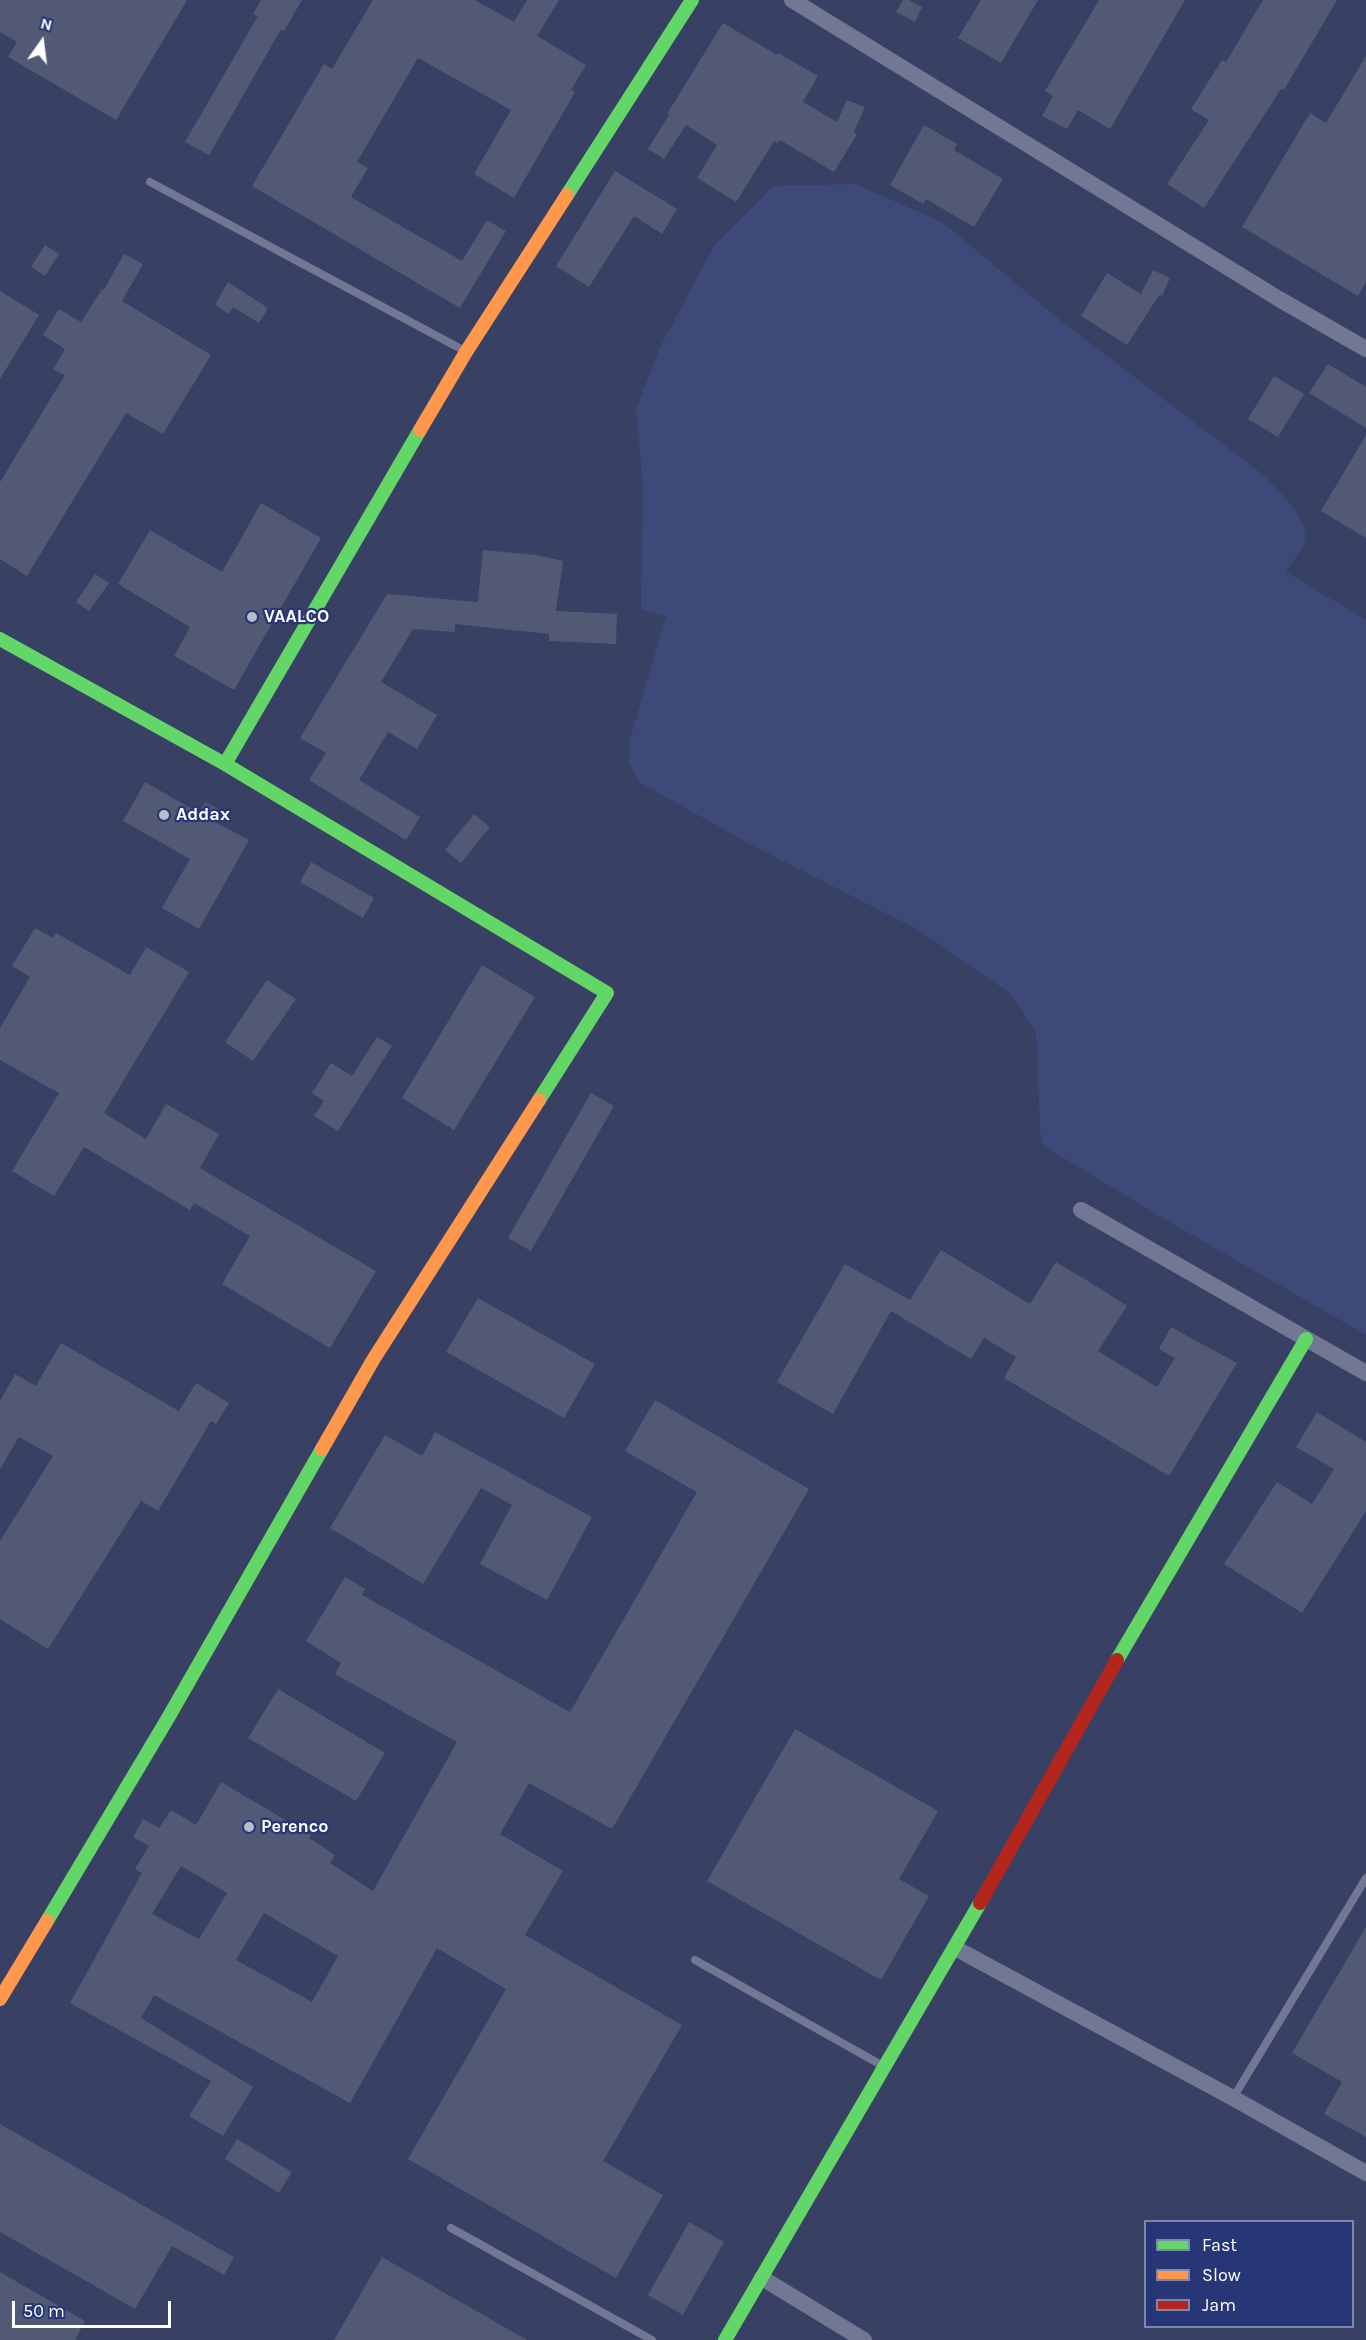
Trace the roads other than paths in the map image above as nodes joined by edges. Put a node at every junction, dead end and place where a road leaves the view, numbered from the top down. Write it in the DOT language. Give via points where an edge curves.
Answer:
graph roads {
  1 [pos="692,0"];
  2 [pos="792,0"];
  3 [pos="150,182"];
  4 [pos="1366,349"];
  5 [pos="466,352"];
  6 [pos="0,639"];
  7 [pos="225,764"];
  8 [pos="1081,1210"];
  9 [pos="1306,1339"];
  10 [pos="1366,1373"];
  11 [pos="1366,1878"];
  12 [pos="955,1948"];
  13 [pos="695,1960"];
  14 [pos="0,1999"];
  15 [pos="884,2066"];
  16 [pos="1233,2098"];
  17 [pos="1366,2173"];
  18 [pos="452,2228"];
  19 [pos="762,2278"];
  20 [pos="652,2340"];
  21 [pos="725,2340"];
  22 [pos="864,2340"];
  1 -- 5 [label="street"];
  2 -- 4 [label="street"];
  3 -- 5 [label="lane"];
  5 -- 7 [label="street"];
  6 -- 7 [label="street"];
  7 -- 14 [label="street" via="607,993 373,1360 168,1718"];
  8 -- 9 [label="street"];
  9 -- 10 [label="street"];
  9 -- 12 [label="street" via="1111,1668"];
  11 -- 16 [label="lane"];
  12 -- 15 [label="street"];
  12 -- 16 [label="street"];
  13 -- 15 [label="lane"];
  15 -- 19 [label="street"];
  16 -- 17 [label="street"];
  18 -- 20 [label="lane"];
  19 -- 21 [label="street"];
  19 -- 22 [label="street"];
}
